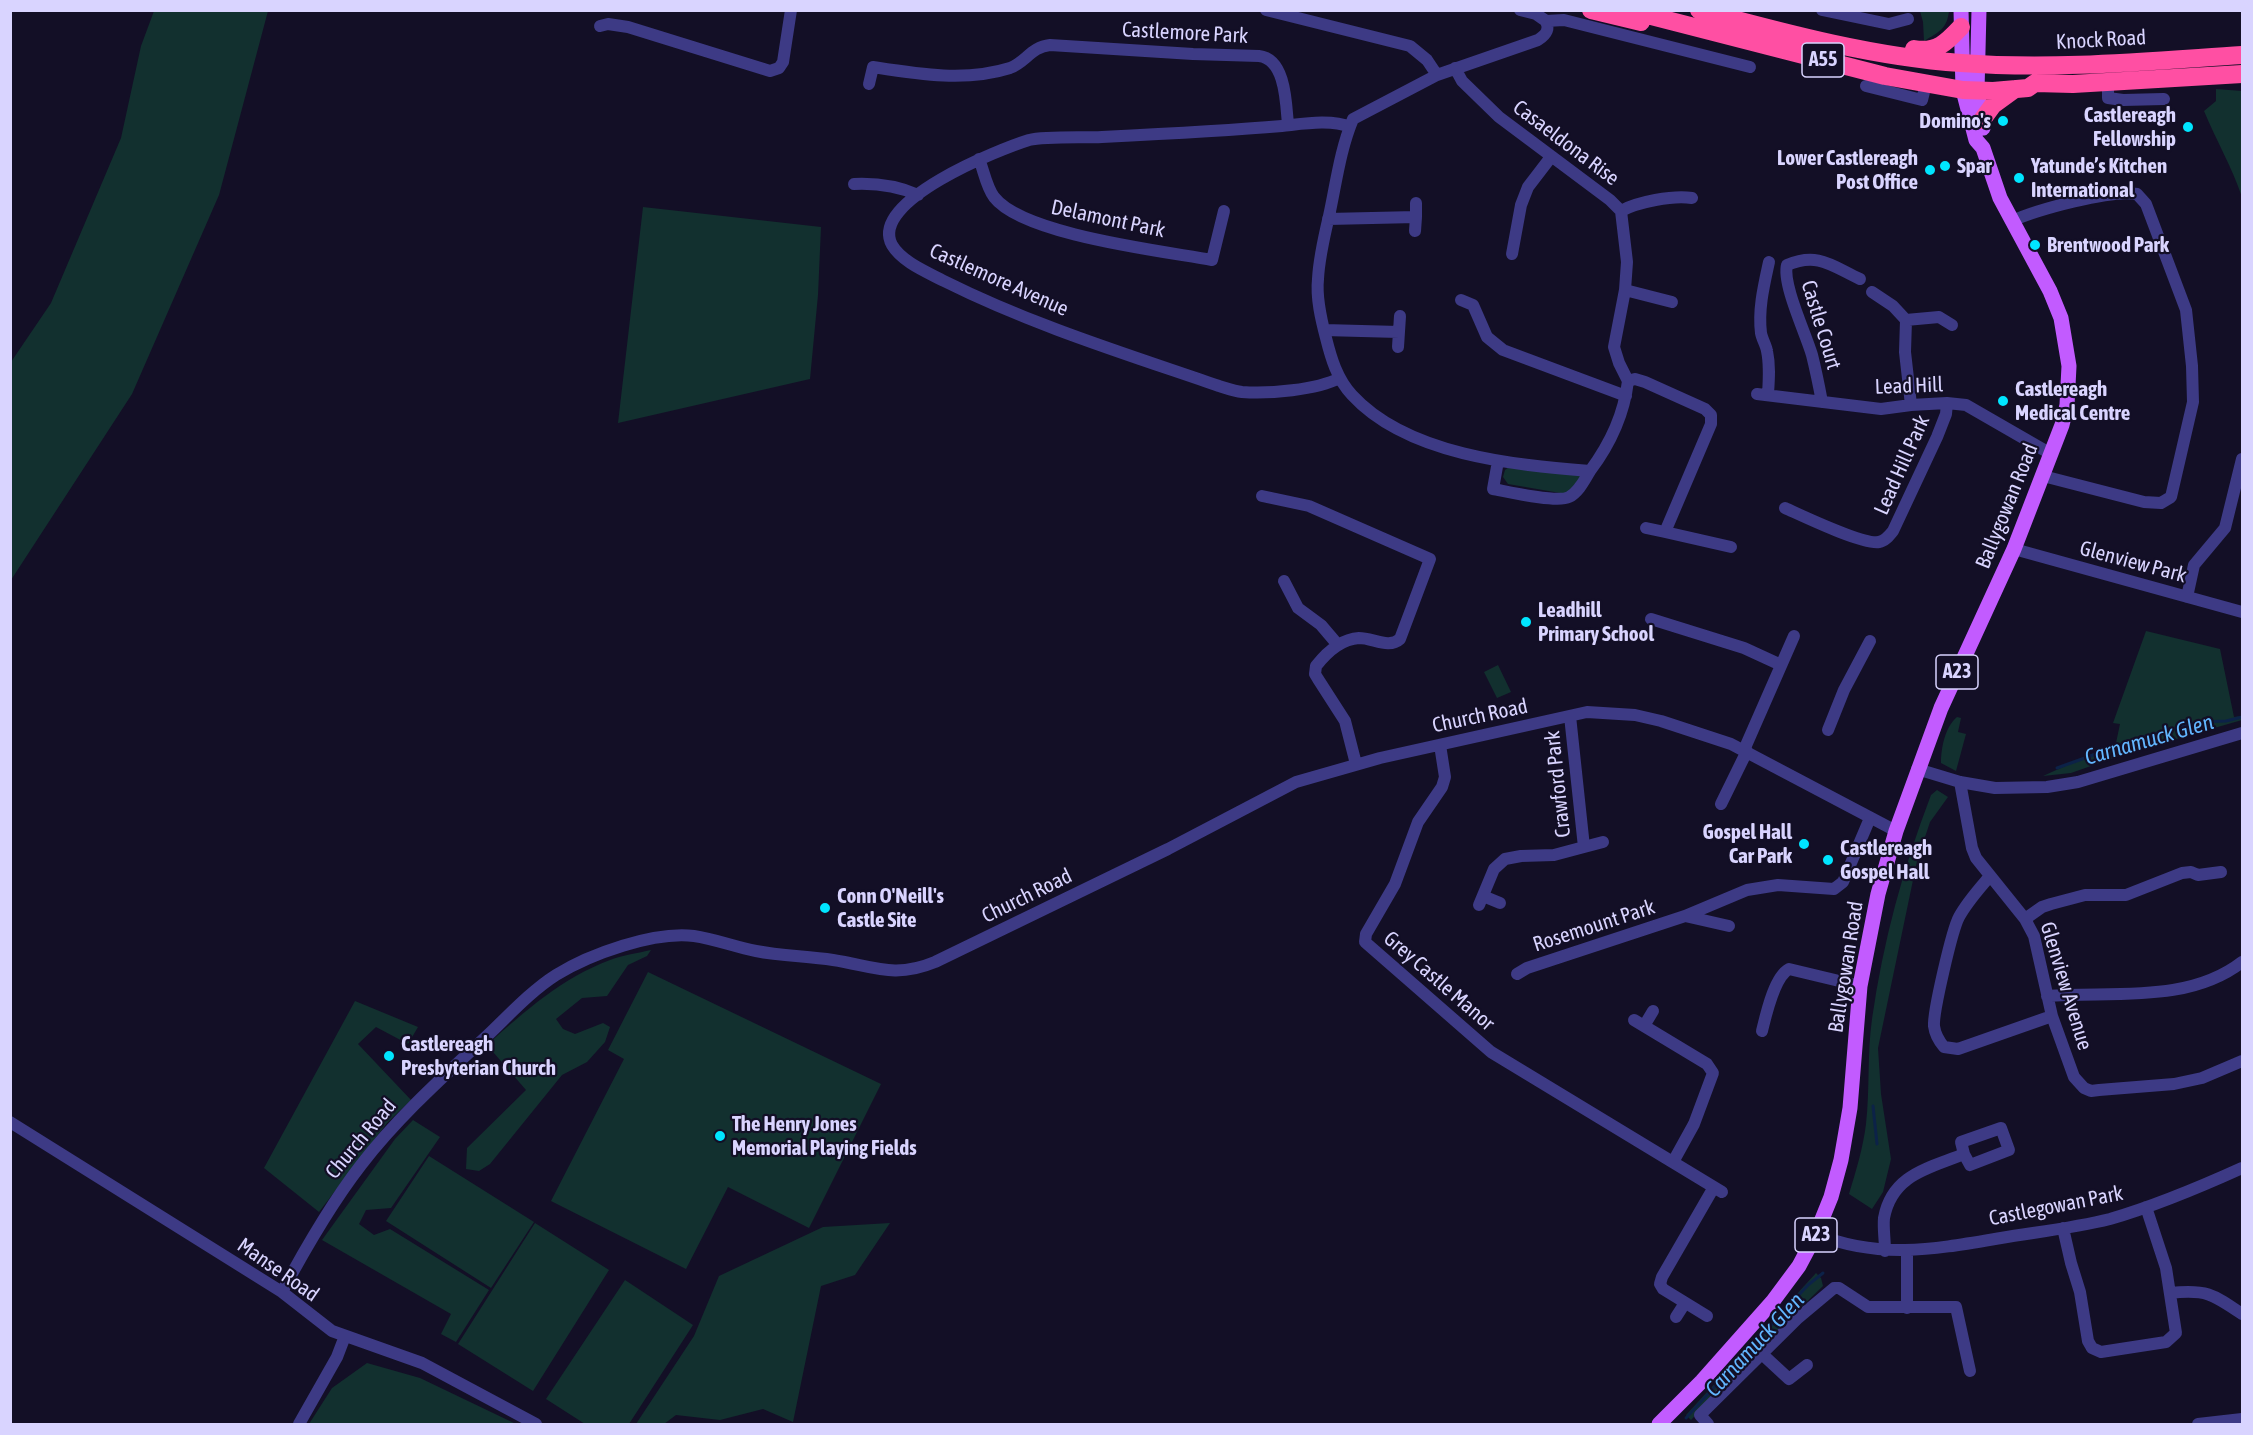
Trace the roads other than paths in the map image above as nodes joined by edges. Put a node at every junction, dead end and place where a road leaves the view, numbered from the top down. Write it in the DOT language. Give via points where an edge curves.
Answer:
graph roads {
  1 [pos="791,10"];
  2 [pos="1266,10"];
  3 [pos="1520,10"];
  4 [pos="1591,10"];
  5 [pos="1628,10"];
  6 [pos="1699,10"];
  7 [pos="1737,10"];
  8 [pos="1822,10"];
  9 [pos="1978,10"];
  10 [pos="1961,19"];
  11 [pos="1908,20"];
  12 [pos="1546,21"];
  13 [pos="1682,24"];
  14 [pos="600,26"];
  15 [pos="2242,55"];
  16 [pos="1750,67"];
  17 [pos="1455,68"];
  18 [pos="2242,74"];
  19 [pos="1437,75"];
  20 [pos="1967,75"];
  21 [pos="2108,80"];
  22 [pos="2035,83"];
  23 [pos="869,84"];
  24 [pos="1926,84"];
  25 [pos="1866,86"];
  26 [pos="2015,89"];
  27 [pos="2164,99"];
  28 [pos="1982,120"];
  29 [pos="1288,125"];
  30 [pos="1350,127"];
  31 [pos="1983,148"];
  32 [pos="1551,157"];
  33 [pos="979,159"];
  34 [pos="854,183"];
  35 [pos="918,195"];
  36 [pos="1692,198"];
  37 [pos="1416,203"];
  38 [pos="1224,211"];
  39 [pos="1621,211"];
  40 [pos="1416,218"];
  41 [pos="1328,219"];
  42 [pos="2012,221"];
  43 [pos="1415,231"];
  44 [pos="1512,254"];
  45 [pos="1769,262"];
  46 [pos="1860,279"];
  47 [pos="1625,290"];
  48 [pos="1872,292"];
  49 [pos="1461,300"];
  50 [pos="1672,302"];
  51 [pos="1400,315"];
  52 [pos="1906,320"];
  53 [pos="1952,325"];
  54 [pos="1324,330"];
  55 [pos="1399,332"];
  56 [pos="1398,347"];
  57 [pos="1340,378"];
  58 [pos="1628,381"];
  59 [pos="1626,396"];
  60 [pos="1822,402"];
  61 [pos="1947,403"];
  62 [pos="1911,405"];
  63 [pos="2051,454"];
  64 [pos="2242,459"];
  65 [pos="1498,460"];
  66 [pos="1590,471"];
  67 [pos="2043,476"];
  68 [pos="1262,496"];
  69 [pos="1785,508"];
  70 [pos="1646,528"];
  71 [pos="1665,532"];
  72 [pos="1731,547"];
  73 [pos="2014,549"];
  74 [pos="1284,581"];
  75 [pos="2187,597"];
  76 [pos="2242,612"];
  77 [pos="1651,619"];
  78 [pos="1794,636"];
  79 [pos="1870,641"];
  80 [pos="1338,645"];
  81 [pos="1781,665"];
  82 [pos="1570,716"];
  83 [pos="1828,730"];
  84 [pos="2242,733"];
  85 [pos="1440,745"];
  86 [pos="1745,751"];
  87 [pos="1356,764"];
  88 [pos="1917,768"];
  89 [pos="1960,782"];
  90 [pos="1721,804"];
  91 [pos="1870,818"];
  92 [pos="1896,831"];
  93 [pos="1603,842"];
  94 [pos="1584,847"];
  95 [pos="2221,872"];
  96 [pos="1990,876"];
  97 [pos="1500,903"];
  98 [pos="1685,916"];
  99 [pos="2025,919"];
  100 [pos="1729,926"];
  101 [pos="2242,962"];
  102 [pos="1517,974"];
  103 [pos="1860,986"];
  104 [pos="2047,996"];
  105 [pos="1653,1011"];
  106 [pos="2052,1016"];
  107 [pos="1762,1031"];
  108 [pos="2242,1061"];
  109 [pos="10,1122"];
  110 [pos="1964,1154"];
  111 [pos="1673,1162"];
  112 [pos="2242,1168"];
  113 [pos="2146,1208"];
  114 [pos="2063,1228"];
  115 [pos="1816,1234"];
  116 [pos="1885,1251"];
  117 [pos="1907,1251"];
  118 [pos="282,1292"];
  119 [pos="2170,1293"];
  120 [pos="1685,1303"];
  121 [pos="1907,1308"];
  122 [pos="2242,1314"];
  123 [pos="1707,1316"];
  124 [pos="1676,1317"];
  125 [pos="345,1335"];
  126 [pos="1762,1354"];
  127 [pos="1807,1365"];
  128 [pos="1970,1371"];
  129 [pos="2242,1419"];
  130 [pos="299,1425"];
  131 [pos="536,1425"];
  132 [pos="1659,1425"];
  133 [pos="1708,1425"];
  134 [pos="2198,1425"];
  1 -- 14 [label="street" via="783,62 775,70 619,25"];
  2 -- 19 [label="street" via="1410,46"];
  3 -- 12 [label="street"];
  4 -- 13 [label="highway" via="1639,22"];
  5 -- 13 [label="highway, A55"];
  6 -- 20 [label="highway, A55"];
  7 -- 10 [label="highway" via="1822,32 1923,51 1940,47"];
  8 -- 11 [label="street" via="1889,24"];
  9 -- 20 [label="main road, A23"];
  10 -- 20 [label="main road, A23"];
  12 -- 16 [label="street" via="1564,20"];
  12 -- 17 [label="street" via="1547,33 1538,40"];
  13 -- 24 [label="highway, A55"];
  15 -- 20 [label="highway, Knock Road / A55"];
  17 -- 19 [label="street"];
  17 -- 32 [label="street, Casaeldona Rise" via="1462,81 1499,117"];
  18 -- 21 [label="highway, Knock Road / A55"];
  19 -- 30 [label="street" via="1362,113"];
  20 -- 22 [label="highway" via="2027,78"];
  20 -- 24 [label="highway, A55"];
  20 -- 26 [label="highway, Knock Road / A55"];
  20 -- 28 [label="main road, Ballygowan Road / A23"];
  20 -- 31 [label="main road, Ballygowan Road / A23" via="1976,140"];
  21 -- 22 [label="highway, Knock Road / A55"];
  21 -- 27 [label="street, Knock Road" via="2108,98"];
  22 -- 26 [label="highway, Knock Road / A55"];
  23 -- 29 [label="street, Castlemore Park" via="873,67 926,75 984,73 1014,66 1043,46 1259,56 1278,67"];
  24 -- 25 [label="street" via="1922,100"];
  26 -- 28 [label="highway"];
  28 -- 31 [label="main road, Ballygowan Road / A23" via="1986,140"];
  29 -- 30 [label="street, Castlemore Avenue"];
  29 -- 33 [label="street, Castlemore Avenue" via="1031,140"];
  30 -- 41 [label="street"];
  31 -- 42 [label="main road, Ballygowan Road / A23" via="1996,190"];
  32 -- 39 [label="street, Casaeldona Rise"];
  32 -- 44 [label="street" via="1528,187"];
  33 -- 35 [label="street, Castlemore Avenue"];
  33 -- 38 [label="street, Delamont Park" via="994,198 1030,221 1056,230 1212,260"];
  34 -- 35 [label="street" via="872,183"];
  35 -- 57 [label="street, Castlemore Avenue" via="892,223 892,244 902,256 975,296 1028,319 1240,392 1329,384"];
  36 -- 39 [label="street"];
  37 -- 40 [label="street"];
  39 -- 47 [label="street, Casaeldona Rise" via="1627,262"];
  40 -- 41 [label="street"];
  40 -- 43 [label="street"];
  41 -- 54 [label="street" via="1317,282"];
  42 -- 63 [label="main road, Ballygowan Road / A23" via="2056,304 2067,345 2067,405"];
  42 -- 67 [label="street" via="2067,204 2137,194 2146,204 2186,310 2189,330 2193,402 2171,497 2161,503 2144,502"];
  45 -- 60 [label="street, Lead Hill" via="1762,293 1761,335 1770,371 1762,394"];
  46 -- 60 [label="street, Castle Court" via="1815,258 1787,265 1789,288 1812,355"];
  47 -- 50 [label="street"];
  47 -- 58 [label="street, Casaeldona Rise" via="1614,347"];
  48 -- 52 [label="street"];
  49 -- 59 [label="street" via="1473,305 1487,337 1503,350"];
  51 -- 55 [label="street"];
  52 -- 53 [label="street" via="1939,317"];
  52 -- 62 [label="street"];
  54 -- 55 [label="street"];
  54 -- 57 [label="street"];
  55 -- 56 [label="street"];
  57 -- 65 [label="street" via="1352,395 1402,432 1432,444"];
  58 -- 59 [label="street"];
  58 -- 71 [label="street" via="1645,382 1711,415 1711,424"];
  59 -- 66 [label="street" via="1611,439"];
  60 -- 62 [label="street, Lead Hill" via="1881,409"];
  61 -- 62 [label="street, Lead Hill"];
  61 -- 63 [label="street, Lead Hill" via="1966,405"];
  61 -- 69 [label="street, Lead Hill Park" via="1937,437 1886,540 1876,543 1861,539"];
  63 -- 67 [label="main road, Ballygowan Road / A23"];
  64 -- 75 [label="street" via="2225,528 2194,565"];
  65 -- 66 [label="street"];
  65 -- 66 [label="street" via="1493,489 1550,498 1568,498"];
  67 -- 73 [label="main road, Ballygowan Road / A23"];
  68 -- 80 [label="street" via="1309,506 1432,554 1400,639 1392,644 1360,638"];
  70 -- 71 [label="street"];
  71 -- 72 [label="street"];
  73 -- 75 [label="street, Glenview Park"];
  73 -- 88 [label="main road, Ballygowan Road / A23"];
  74 -- 80 [label="street" via="1298,608"];
  75 -- 76 [label="street, Glenview Park"];
  77 -- 81 [label="street" via="1744,648"];
  78 -- 81 [label="street"];
  79 -- 83 [label="street"];
  80 -- 87 [label="street" via="1316,666 1315,674 1345,721"];
  81 -- 86 [label="street"];
  82 -- 85 [label="street, Church Road"];
  82 -- 86 [label="street, Church Road" via="1587,712 1661,720"];
  82 -- 94 [label="street, Crawford Park"];
  84 -- 89 [label="street" via="2057,786 2017,789"];
  85 -- 87 [label="street, Church Road"];
  85 -- 111 [label="street, Grey Castle Manor" via="1445,777 1442,787 1418,822 1395,884 1365,942 1491,1053"];
  86 -- 90 [label="street"];
  86 -- 91 [label="street, Church Road"];
  87 -- 118 [label="street, Church Road" via="1286,786 1168,849 912,970 884,970 760,952 681,935 650,939 578,964 532,994 380,1141 294,1266"];
  88 -- 89 [label="street"];
  88 -- 92 [label="main road, Ballygowan Road / A23"];
  89 -- 96 [label="street, Glenview Avenue" via="1972,848"];
  91 -- 92 [label="street, Church Road"];
  91 -- 98 [label="street, Rosemount Park" via="1843,882 1834,889 1763,886"];
  92 -- 103 [label="main road, Ballygowan Road / A23" via="1878,894"];
  93 -- 94 [label="street, Crawford Park"];
  94 -- 97 [label="street, Crawford Park" via="1554,855 1505,859 1494,869 1481,901"];
  95 -- 99 [label="street" via="2182,873 2126,895 2085,895 2042,907"];
  96 -- 99 [label="street, Glenview Avenue"];
  96 -- 106 [label="street" via="1958,917 1953,930 1936,1009 1935,1033 1944,1047 1958,1049"];
  98 -- 100 [label="street, Rosemount Park"];
  98 -- 102 [label="street, Rosemount Park"];
  99 -- 104 [label="street, Glenview Avenue" via="2034,936"];
  101 -- 104 [label="street" via="2204,982 2170,991"];
  103 -- 107 [label="street" via="1789,969 1777,984"];
  103 -- 115 [label="main road, Ballygowan Road / A23" via="1850,1108 1841,1160"];
  104 -- 106 [label="street, Glenview Avenue"];
  105 -- 111 [label="street" via="1639,1023 1707,1064 1713,1073 1694,1124"];
  106 -- 108 [label="street, Glenview Avenue" via="2074,1077 2091,1091 2187,1082"];
  109 -- 118 [label="street, Manse Road"];
  110 -- 116 [label="street" via="1901,1183 1886,1211"];
  111 -- 120 [label="street, Grey Castle Manor" via="1718,1190 1660,1284"];
  112 -- 113 [label="street, Castlegowan Park"];
  113 -- 114 [label="street, Castlegowan Park"];
  113 -- 119 [label="street"];
  114 -- 117 [label="street, Castlegowan Park"];
  114 -- 119 [label="street" via="2092,1348 2101,1352 2166,1342 2175,1333"];
  115 -- 116 [label="street, Castlegowan Park" via="1852,1246"];
  115 -- 132 [label="main road, Ballygowan Road / A23" via="1773,1301"];
  116 -- 117 [label="street, Castlegowan Park"];
  117 -- 121 [label="street"];
  118 -- 125 [label="street, Manse Road" via="323,1325"];
  119 -- 122 [label="street" via="2212,1294"];
  120 -- 123 [label="street"];
  120 -- 124 [label="street"];
  121 -- 126 [label="street" via="1868,1307 1834,1288"];
  121 -- 128 [label="street" via="1956,1307"];
  125 -- 130 [label="street"];
  125 -- 131 [label="street, Manse Road" via="422,1363"];
  126 -- 127 [label="street" via="1789,1379"];
  126 -- 133 [label="street" via="1700,1415"];
  129 -- 134 [label="street"];
}
